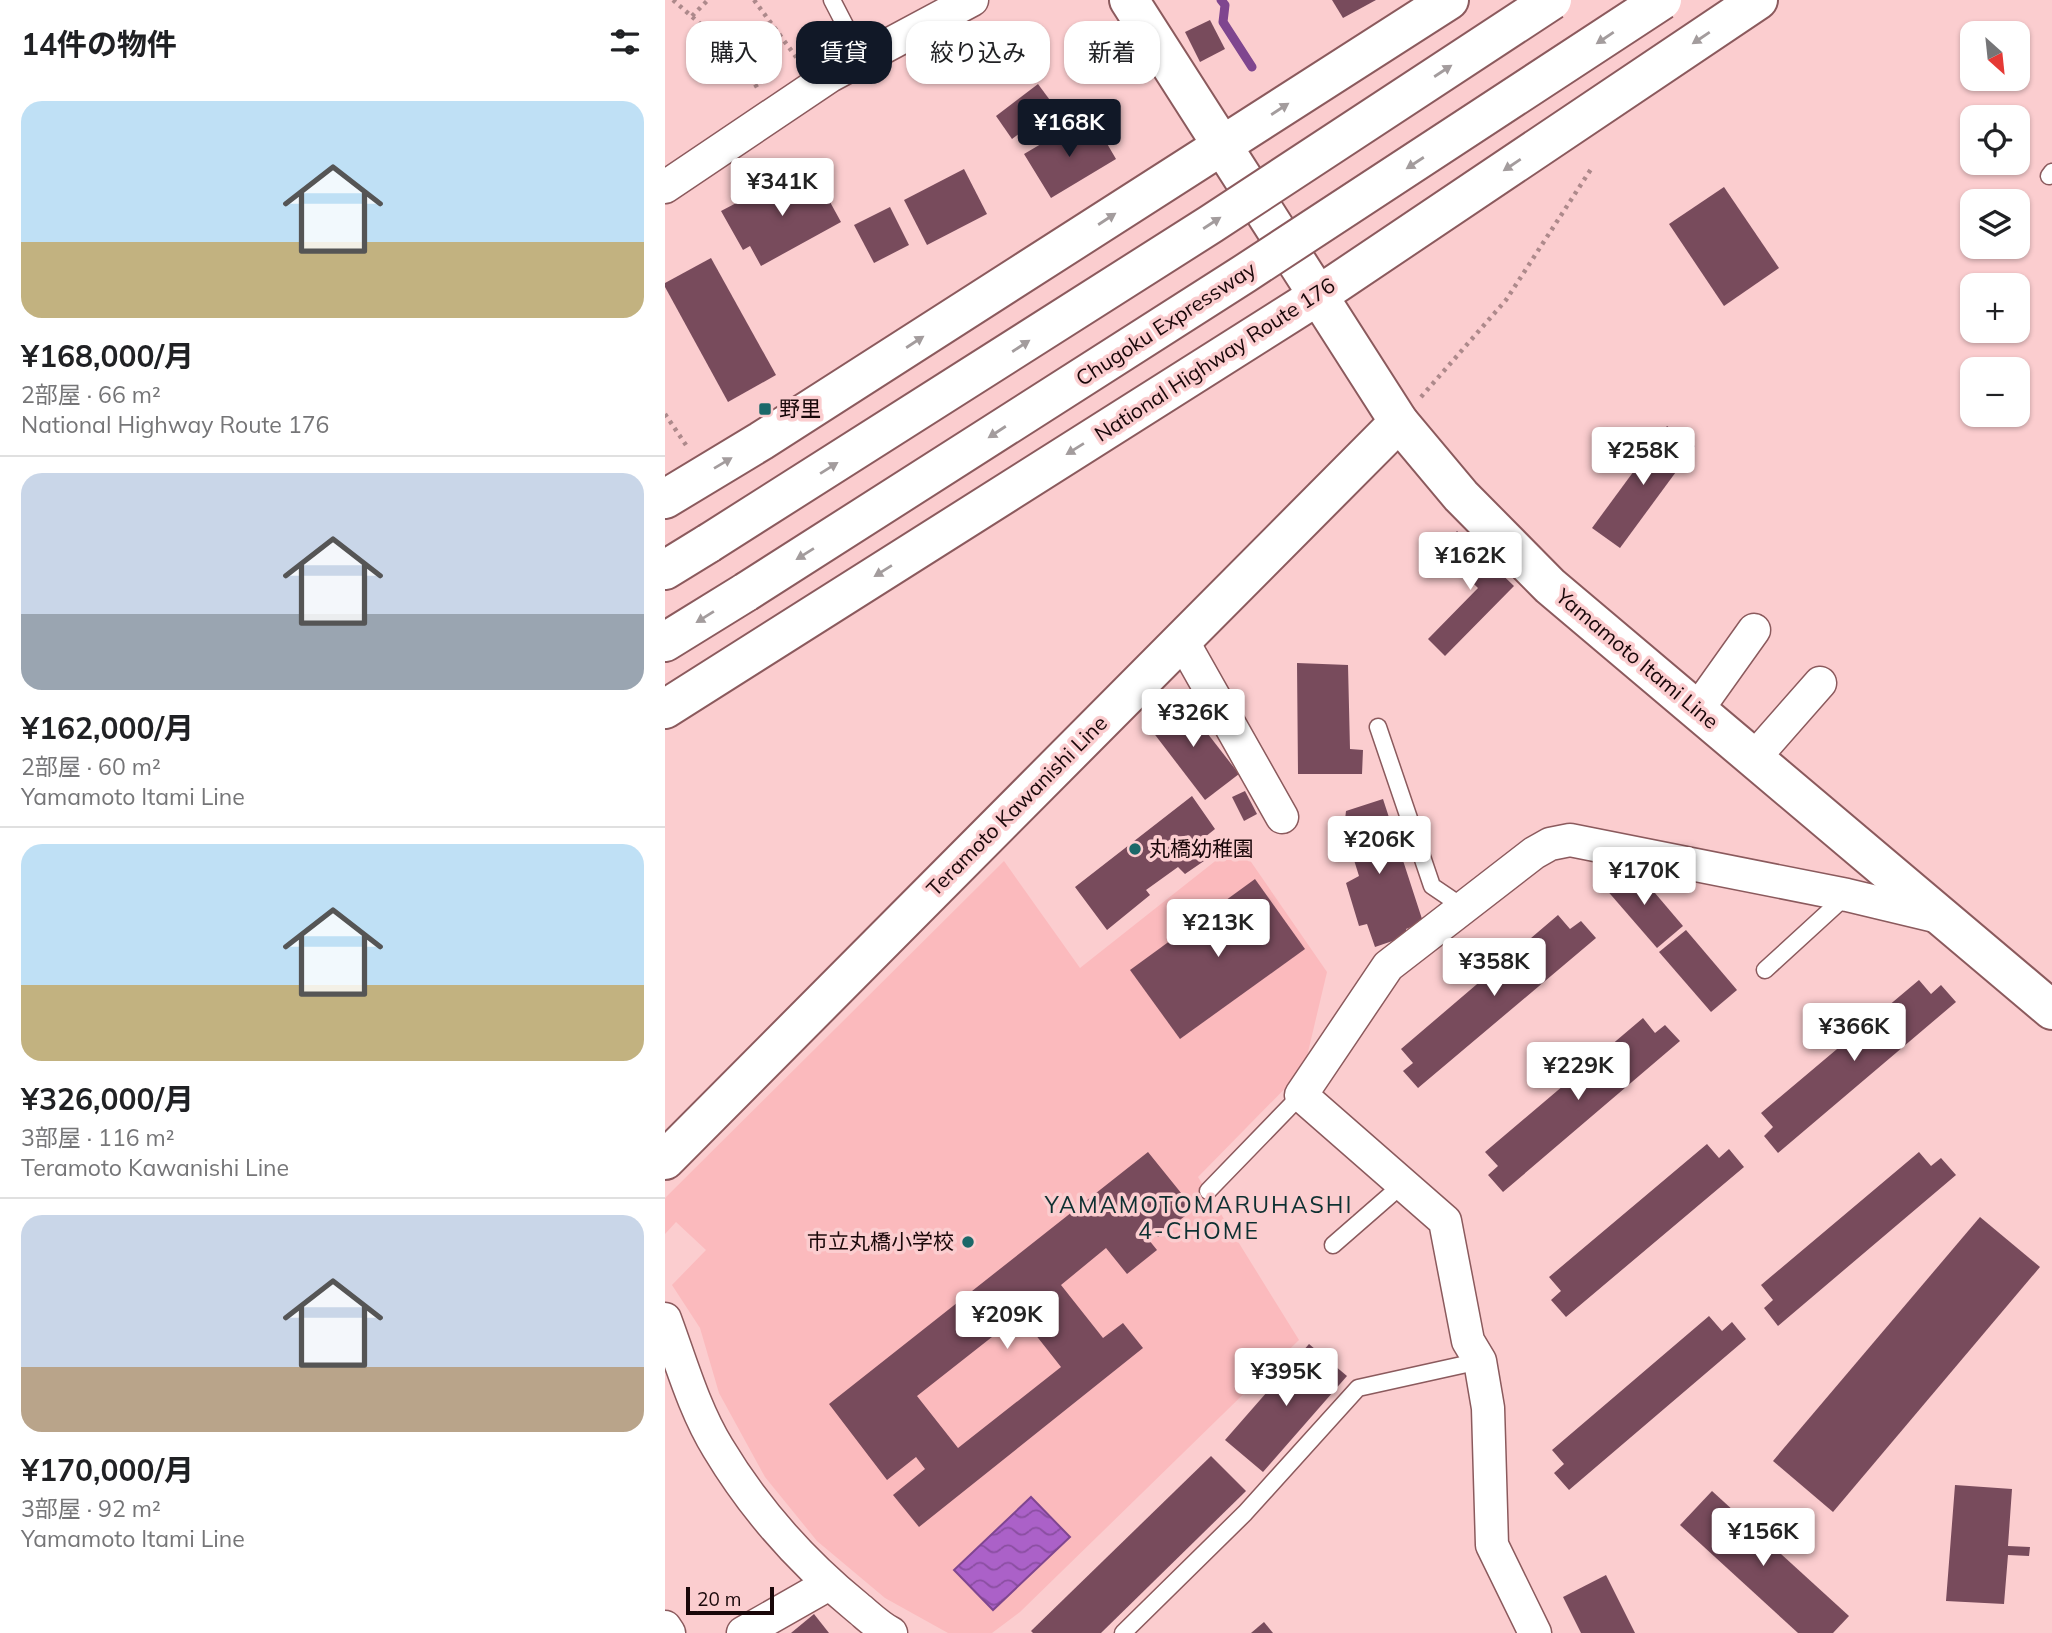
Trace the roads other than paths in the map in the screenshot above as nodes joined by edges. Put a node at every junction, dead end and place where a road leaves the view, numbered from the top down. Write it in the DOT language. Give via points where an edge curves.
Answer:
graph roads {
  1 [pos="832,0"];
  2 [pos="972,0"];
  3 [pos="1129,0"];
  4 [pos="1449,0"];
  5 [pos="1552,0"];
  6 [pos="1662,0"];
  7 [pos="1758,0"];
  8 [pos="843,21"];
  9 [pos="892,42"];
  10 [pos="818,84"];
  11 [pos="1223,145"];
  12 [pos="665,187"];
  13 [pos="1319,295"];
  14 [pos="1399,422"];
  15 [pos="665,499"];
  16 [pos="665,570"];
  17 [pos="1754,630"];
  18 [pos="1182,640"];
  19 [pos="665,642"];
  20 [pos="1820,683"];
  21 [pos="665,709"];
  22 [pos="1696,710"];
  23 [pos="1378,727"];
  24 [pos="1754,758"];
  25 [pos="1414,779"];
  26 [pos="1398,785"];
  27 [pos="1280,800"];
  28 [pos="1847,895"];
  29 [pos="1463,907"];
  30 [pos="1943,918"];
  31 [pos="1765,970"];
  32 [pos="2052,1010"];
  33 [pos="1301,1095"];
  34 [pos="665,1160"];
  35 [pos="1403,1184"];
  36 [pos="1207,1191"];
  37 [pos="1333,1245"];
  38 [pos="665,1320"];
  39 [pos="671,1352"];
  40 [pos="1480,1361"];
  41 [pos="829,1584"];
  42 [pos="665,1627"];
  43 [pos="887,1632"];
  44 [pos="669,1633"];
  45 [pos="743,1633"];
  46 [pos="1123,1633"];
  47 [pos="1535,1633"];
  1 -- 8 [label="lane"];
  2 -- 9 [label="street"];
  3 -- 11 [label="main road, Yamamoto Itami Line"];
  11 -- 4 [label="main road, one-way"];
  16 -- 5 [label="main road, one-way, bridge" via="1211,224"];
  6 -- 19 [label="main road, Chugoku Expressway, one-way, bridge" via="1221,289"];
  7 -- 13 [label="main road, National Highway Route 176, one-way"];
  10 -- 12 [label="street"];
  11 -- 13 [label="main road, Yamamoto Itami Line"];
  15 -- 11 [label="main road, one-way"];
  13 -- 14 [label="main road, Yamamoto Itami Line"];
  13 -- 21 [label="main road, National Highway Route 176, one-way"];
  14 -- 18 [label="main road, Teramoto Kawanishi Line"];
  14 -- 22 [label="main road, Yamamoto Itami Line" via="1506,543"];
  17 -- 22 [label="street"];
  18 -- 27 [label="street"];
  18 -- 34 [label="main road, Teramoto Kawanishi Line"];
  20 -- 24 [label="street"];
  22 -- 24 [label="main road, Yamamoto Itami Line"];
  23 -- 26 [label="lane"];
  24 -- 30 [label="main road, Yamamoto Itami Line"];
  25 -- 26 [label="lane"];
  26 -- 29 [label="lane" via="1432,886"];
  28 -- 29 [label="street" via="1570,840 1534,853"];
  28 -- 30 [label="street"];
  28 -- 31 [label="lane"];
  29 -- 33 [label="street" via="1388,966"];
  30 -- 32 [label="main road, Yamamoto Itami Line"];
  33 -- 35 [label="street"];
  33 -- 36 [label="lane"];
  35 -- 37 [label="lane"];
  35 -- 40 [label="street" via="1445,1221 1468,1341"];
  38 -- 39 [label="street"];
  39 -- 41 [label="street" via="716,1446 743,1486"];
  40 -- 46 [label="lane" via="1358,1388 1245,1513"];
  40 -- 47 [label="street" via="1488,1408 1492,1545"];
  41 -- 43 [label="street"];
  41 -- 45 [label="street"];
  42 -- 44 [label="street"];
}
